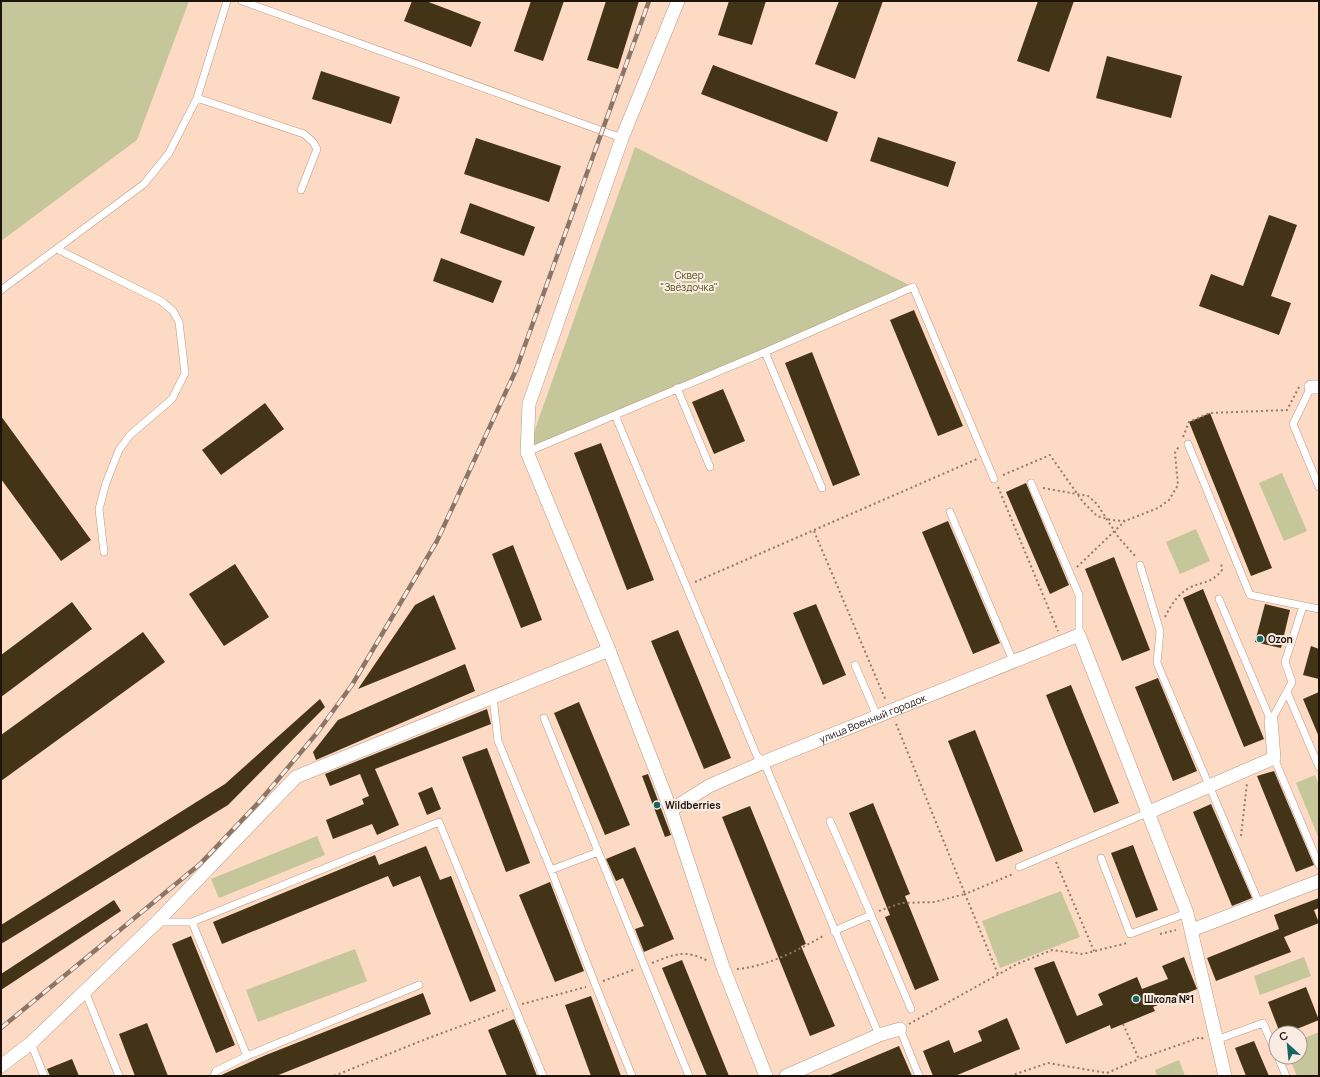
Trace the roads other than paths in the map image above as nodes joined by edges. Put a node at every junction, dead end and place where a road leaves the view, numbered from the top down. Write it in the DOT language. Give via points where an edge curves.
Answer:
graph roads {
  1 [pos="227,1"];
  2 [pos="242,1"];
  3 [pos="678,1"];
  4 [pos="197,98"];
  5 [pos="622,138"];
  6 [pos="301,190"];
  7 [pos="56,249"];
  8 [pos="1,290"];
  9 [pos="765,352"];
  10 [pos="1310,386"];
  11 [pos="677,388"];
  12 [pos="616,415"];
  13 [pos="1188,444"];
  14 [pos="527,452"];
  15 [pos="710,467"];
  16 [pos="994,479"];
  17 [pos="1031,483"];
  18 [pos="1319,486"];
  19 [pos="822,488"];
  20 [pos="950,512"];
  21 [pos="104,552"];
  22 [pos="1140,565"];
  23 [pos="1219,599"];
  24 [pos="1303,606"];
  25 [pos="1319,609"];
  26 [pos="1079,635"];
  27 [pos="609,650"];
  28 [pos="1013,661"];
  29 [pos="855,665"];
  30 [pos="1287,692"];
  31 [pos="493,698"];
  32 [pos="877,716"];
  33 [pos="544,718"];
  34 [pos="1271,721"];
  35 [pos="1274,758"];
  36 [pos="764,762"];
  37 [pos="1319,767"];
  38 [pos="1209,785"];
  39 [pos="671,810"];
  40 [pos="1147,812"];
  41 [pos="830,821"];
  42 [pos="598,852"];
  43 [pos="1101,858"];
  44 [pos="1319,865"];
  45 [pos="551,870"];
  46 [pos="1018,870"];
  47 [pos="1319,881"];
  48 [pos="1259,903"];
  49 [pos="1186,913"];
  50 [pos="871,915"];
  51 [pos="157,922"];
  52 [pos="192,922"];
  53 [pos="1192,930"];
  54 [pos="834,931"];
  55 [pos="419,985"];
  56 [pos="85,991"];
  57 [pos="911,1009"];
  58 [pos="900,1029"];
  59 [pos="879,1035"];
  60 [pos="1268,1035"];
  61 [pos="1216,1040"];
  62 [pos="31,1043"];
  63 [pos="247,1056"];
  64 [pos="1281,1065"];
  65 [pos="1,1066"];
  66 [pos="44,1076"];
  67 [pos="119,1076"];
  68 [pos="214,1076"];
  69 [pos="543,1076"];
  70 [pos="632,1076"];
  71 [pos="688,1076"];
  72 [pos="766,1076"];
  73 [pos="786,1076"];
  74 [pos="919,1076"];
  75 [pos="1225,1076"];
  76 [pos="1286,1076"];
  1 -- 4 [label="lane"];
  2 -- 5 [label="lane"];
  3 -- 5 [label="street"];
  4 -- 6 [label="lane" via="304,134 317,149"];
  4 -- 7 [label="lane" via="169,153 144,184"];
  5 -- 14 [label="street" via="529,404"];
  7 -- 8 [label="lane"];
  7 -- 21 [label="lane" via="161,301 173,311 179,322 185,373 172,399 130,435 119,450 99,509"];
  9 -- 11 [label="lane"];
  9 -- 16 [label="lane" via="913,287"];
  9 -- 19 [label="lane"];
  10 -- 18 [label="lane" via="1293,424"];
  11 -- 12 [label="lane"];
  11 -- 15 [label="lane"];
  12 -- 14 [label="lane"];
  12 -- 36 [label="lane" via="757,756"];
  13 -- 24 [label="lane" via="1250,595"];
  14 -- 27 [label="street"];
  17 -- 26 [label="lane" via="1079,595"];
  20 -- 28 [label="lane"];
  22 -- 38 [label="lane" via="1160,631 1157,663"];
  23 -- 34 [label="lane"];
  24 -- 25 [label="lane"];
  24 -- 30 [label="lane" via="1285,662 1292,682"];
  26 -- 28 [label="street, улица Военный городок"];
  26 -- 40 [label="street"];
  27 -- 31 [label="street"];
  27 -- 39 [label="street"];
  28 -- 32 [label="street, улица Военный городок"];
  29 -- 32 [label="lane"];
  30 -- 34 [label="lane"];
  30 -- 37 [label="lane"];
  31 -- 45 [label="lane" via="498,741"];
  31 -- 51 [label="street" via="296,777"];
  32 -- 36 [label="street, улица Военный городок"];
  33 -- 42 [label="lane"];
  34 -- 35 [label="street"];
  35 -- 38 [label="street"];
  35 -- 44 [label="lane"];
  36 -- 39 [label="street, улица Военный городок" via="709,786"];
  36 -- 54 [label="lane"];
  38 -- 40 [label="street"];
  38 -- 48 [label="lane"];
  39 -- 72 [label="street" via="723,967"];
  40 -- 46 [label="lane"];
  40 -- 49 [label="street"];
  41 -- 50 [label="lane"];
  42 -- 45 [label="lane"];
  42 -- 71 [label="lane"];
  43 -- 49 [label="lane" via="1130,934"];
  45 -- 70 [label="lane"];
  47 -- 48 [label="street"];
  48 -- 53 [label="street"];
  49 -- 53 [label="street"];
  50 -- 54 [label="lane"];
  50 -- 57 [label="lane"];
  51 -- 52 [label="lane"];
  51 -- 56 [label="street"];
  52 -- 63 [label="lane"];
  52 -- 69 [label="lane" via="439,822"];
  53 -- 61 [label="street"];
  54 -- 59 [label="lane"];
  55 -- 63 [label="lane"];
  56 -- 62 [label="street"];
  56 -- 67 [label="lane"];
  58 -- 59 [label="street"];
  58 -- 74 [label="lane"];
  59 -- 73 [label="street"];
  60 -- 61 [label="lane" via="1263,1023"];
  61 -- 75 [label="street"];
  62 -- 65 [label="street"];
  62 -- 66 [label="lane"];
  63 -- 68 [label="lane" via="216,1071"];
  64 -- 76 [label="lane"];
}
